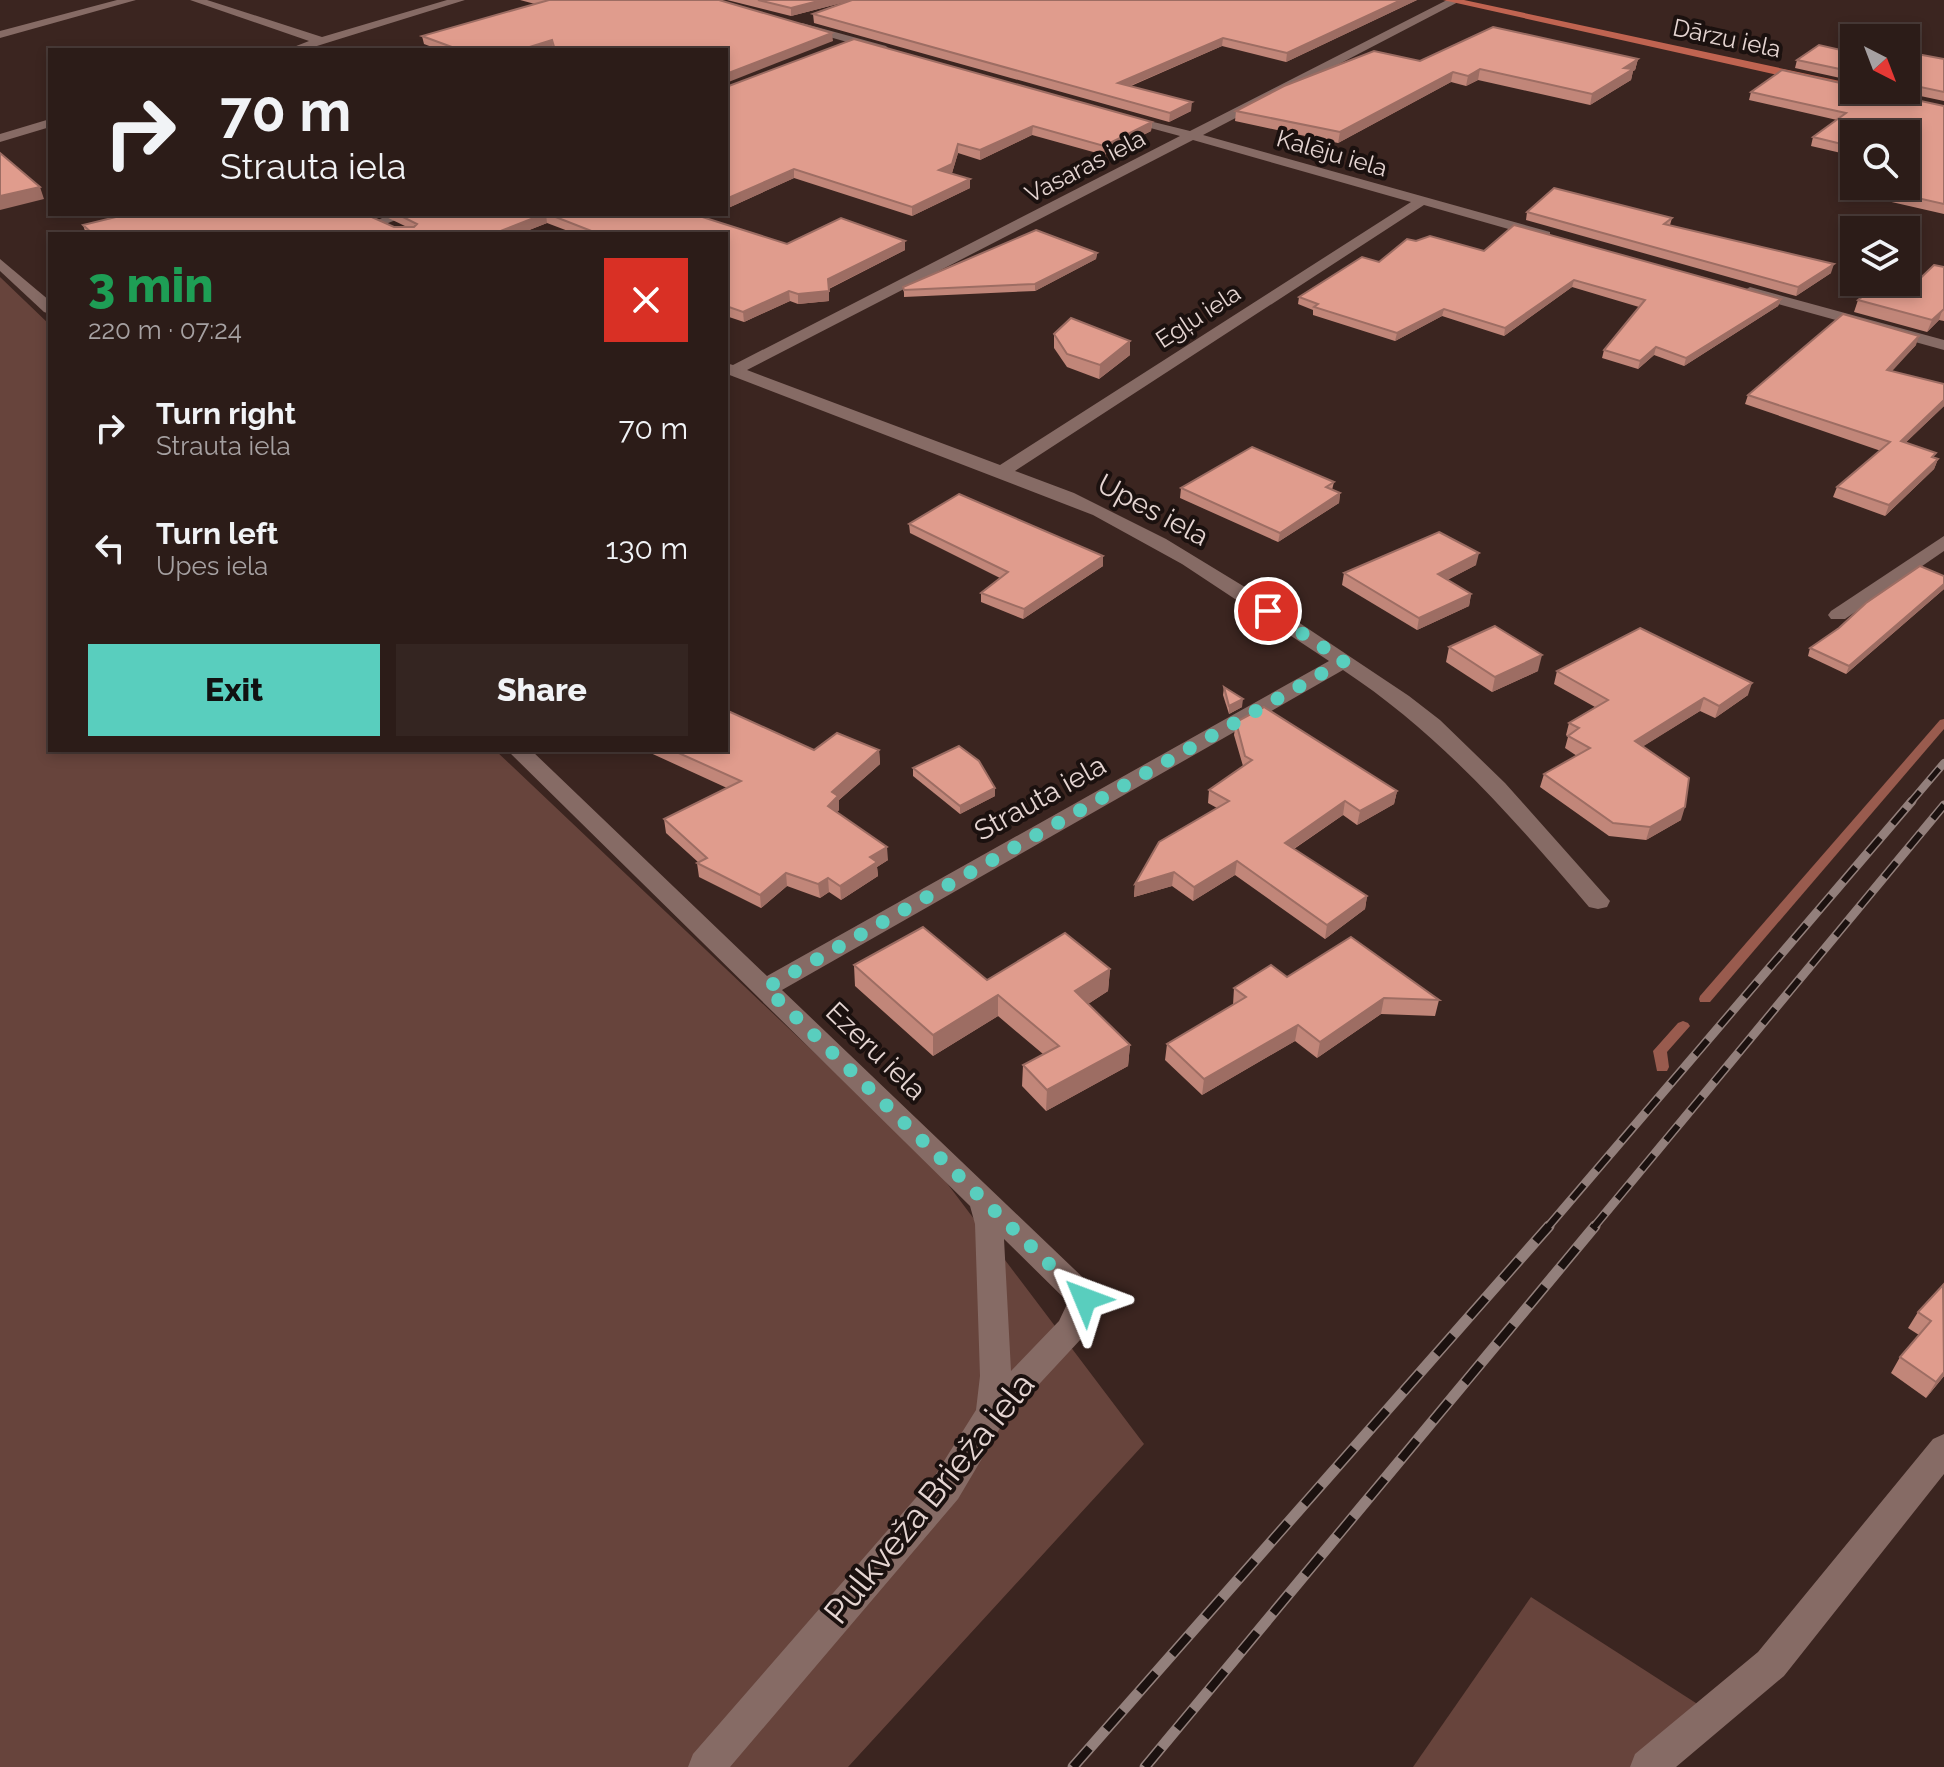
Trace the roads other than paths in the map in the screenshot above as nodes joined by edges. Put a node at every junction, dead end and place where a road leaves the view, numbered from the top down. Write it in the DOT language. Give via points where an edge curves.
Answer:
graph roads {
  1 [pos="130,0"];
  2 [pos="196,0"];
  3 [pos="459,0"];
  4 [pos="1453,0"];
  5 [pos="820,14"];
  6 [pos="0,35"];
  7 [pos="854,40"];
  8 [pos="321,41"];
  9 [pos="298,48"];
  10 [pos="826,51"];
  11 [pos="895,51"];
  12 [pos="1840,85"];
  13 [pos="1102,111"];
  14 [pos="48,124"];
  15 [pos="1191,136"];
  16 [pos="0,138"];
  17 [pos="1421,201"];
  18 [pos="394,216"];
  19 [pos="404,232"];
  20 [pos="1558,238"];
  21 [pos="0,263"];
  22 [pos="1740,289"];
  23 [pos="48,307"];
  24 [pos="1941,341"];
  25 [pos="730,370"];
  26 [pos="1001,472"];
  27 [pos="1944,542"];
  28 [pos="1838,615"];
  29 [pos="1344,661"];
  30 [pos="520,752"];
  31 [pos="1598,901"];
  32 [pos="766,988"];
  33 [pos="983,1200"];
  34 [pos="1085,1299"];
  35 [pos="992,1413"];
  36 [pos="1944,1449"];
  37 [pos="706,1767"];
  38 [pos="1648,1767"];
  1 -- 6 [label="street"];
  2 -- 8 [label="street"];
  3 -- 8 [label="street"];
  4 -- 12 [label="main road, Dārzu iela"];
  4 -- 15 [label="street, Vasaras iela"];
  5 -- 7 [label="street" via="793,23"];
  7 -- 10 [label="street"];
  7 -- 11 [label="street"];
  8 -- 9 [label="street"];
  13 -- 15 [label="street, Kalēju iela"];
  14 -- 16 [label="street"];
  15 -- 17 [label="street, Kalēju iela"];
  15 -- 25 [label="street, Vasaras iela"];
  17 -- 20 [label="street, Kalēju iela"];
  17 -- 26 [label="street, Egļu iela"];
  18 -- 19 [label="street" via="376,220"];
  21 -- 23 [label="street"];
  22 -- 24 [label="street"];
  25 -- 26 [label="street, Upes iela"];
  26 -- 29 [label="street, Upes iela" via="1118,519 1192,560"];
  27 -- 28 [label="street"];
  29 -- 31 [label="street, Upes iela" via="1430,723 1521,813"];
  29 -- 32 [label="street, Strauta iela"];
  30 -- 32 [label="street, Ezeru iela"];
  32 -- 33 [label="street, Ezeru iela"];
  33 -- 34 [label="street, Ezeru iela"];
  33 -- 35 [label="street" via="989,1224 996,1376"];
  34 -- 35 [label="street, Pulkveža Brieža iela" via="1070,1330"];
  35 -- 37 [label="street, Pulkveža Brieža iela" via="946,1488"];
  36 -- 38 [label="street" via="1771,1664"];
}
